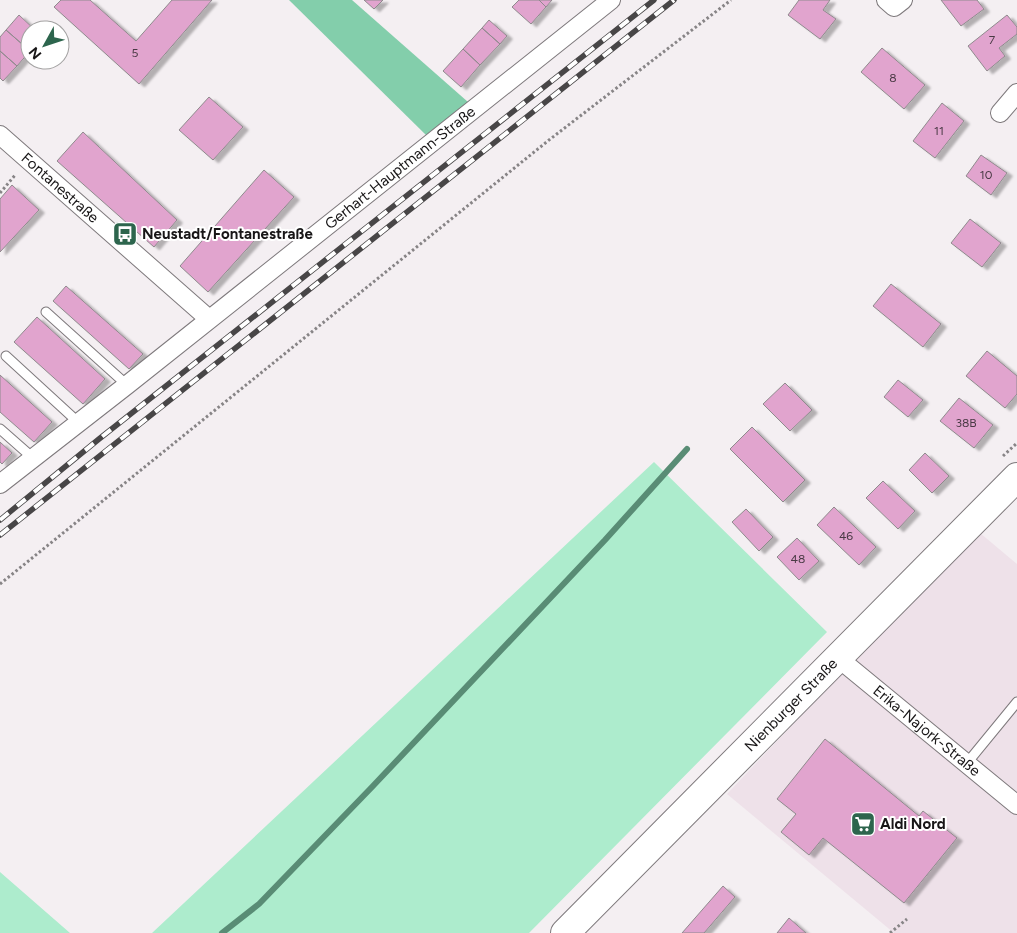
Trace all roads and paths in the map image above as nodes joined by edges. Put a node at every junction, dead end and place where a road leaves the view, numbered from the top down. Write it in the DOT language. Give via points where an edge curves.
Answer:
graph roads {
  1 [pos="611,0"];
  2 [pos="731,0"];
  3 [pos="886,0"];
  4 [pos="903,0"];
  5 [pos="1017,93"];
  6 [pos="1000,113"];
  7 [pos="0,135"];
  8 [pos="28,161"];
  9 [pos="0,193"];
  10 [pos="46,312"];
  11 [pos="209,319"];
  12 [pos="6,356"];
  13 [pos="127,385"];
  14 [pos="79,423"];
  15 [pos="0,429"];
  16 [pos="33,458"];
  17 [pos="1017,477"];
  18 [pos="0,484"];
  19 [pos="0,584"];
  20 [pos="837,657"];
  21 [pos="1017,702"];
  22 [pos="967,763"];
  23 [pos="1017,804"];
  24 [pos="907,919"];
  25 [pos="565,933"];
  26 [pos="890,933"];
  1 -- 11 [label="street, Gerhart-Hauptmann-Straße"];
  2 -- 19 [label="path" via="549,140"];
  3 -- 4 [label="street" via="894,8"];
  5 -- 6 [label="street"];
  7 -- 8 [label="street, Fontanestraße"];
  8 -- 9 [label="path"];
  8 -- 11 [label="street, Fontanestraße"];
  10 -- 13 [label="lane"];
  11 -- 13 [label="street, Gerhart-Hauptmann-Straße"];
  12 -- 14 [label="lane"];
  13 -- 14 [label="street, Gerhart-Hauptmann-Straße"];
  14 -- 16 [label="street, Gerhart-Hauptmann-Straße"];
  15 -- 16 [label="lane"];
  16 -- 18 [label="street, Gerhart-Hauptmann-Straße"];
  17 -- 20 [label="main road, Nienburger Straße"];
  20 -- 22 [label="street, Erika-Najork-Straße"];
  20 -- 25 [label="main road, Nienburger Straße"];
  21 -- 22 [label="lane"];
  22 -- 23 [label="street, Erika-Najork-Straße"];
  24 -- 26 [label="path"];
}
